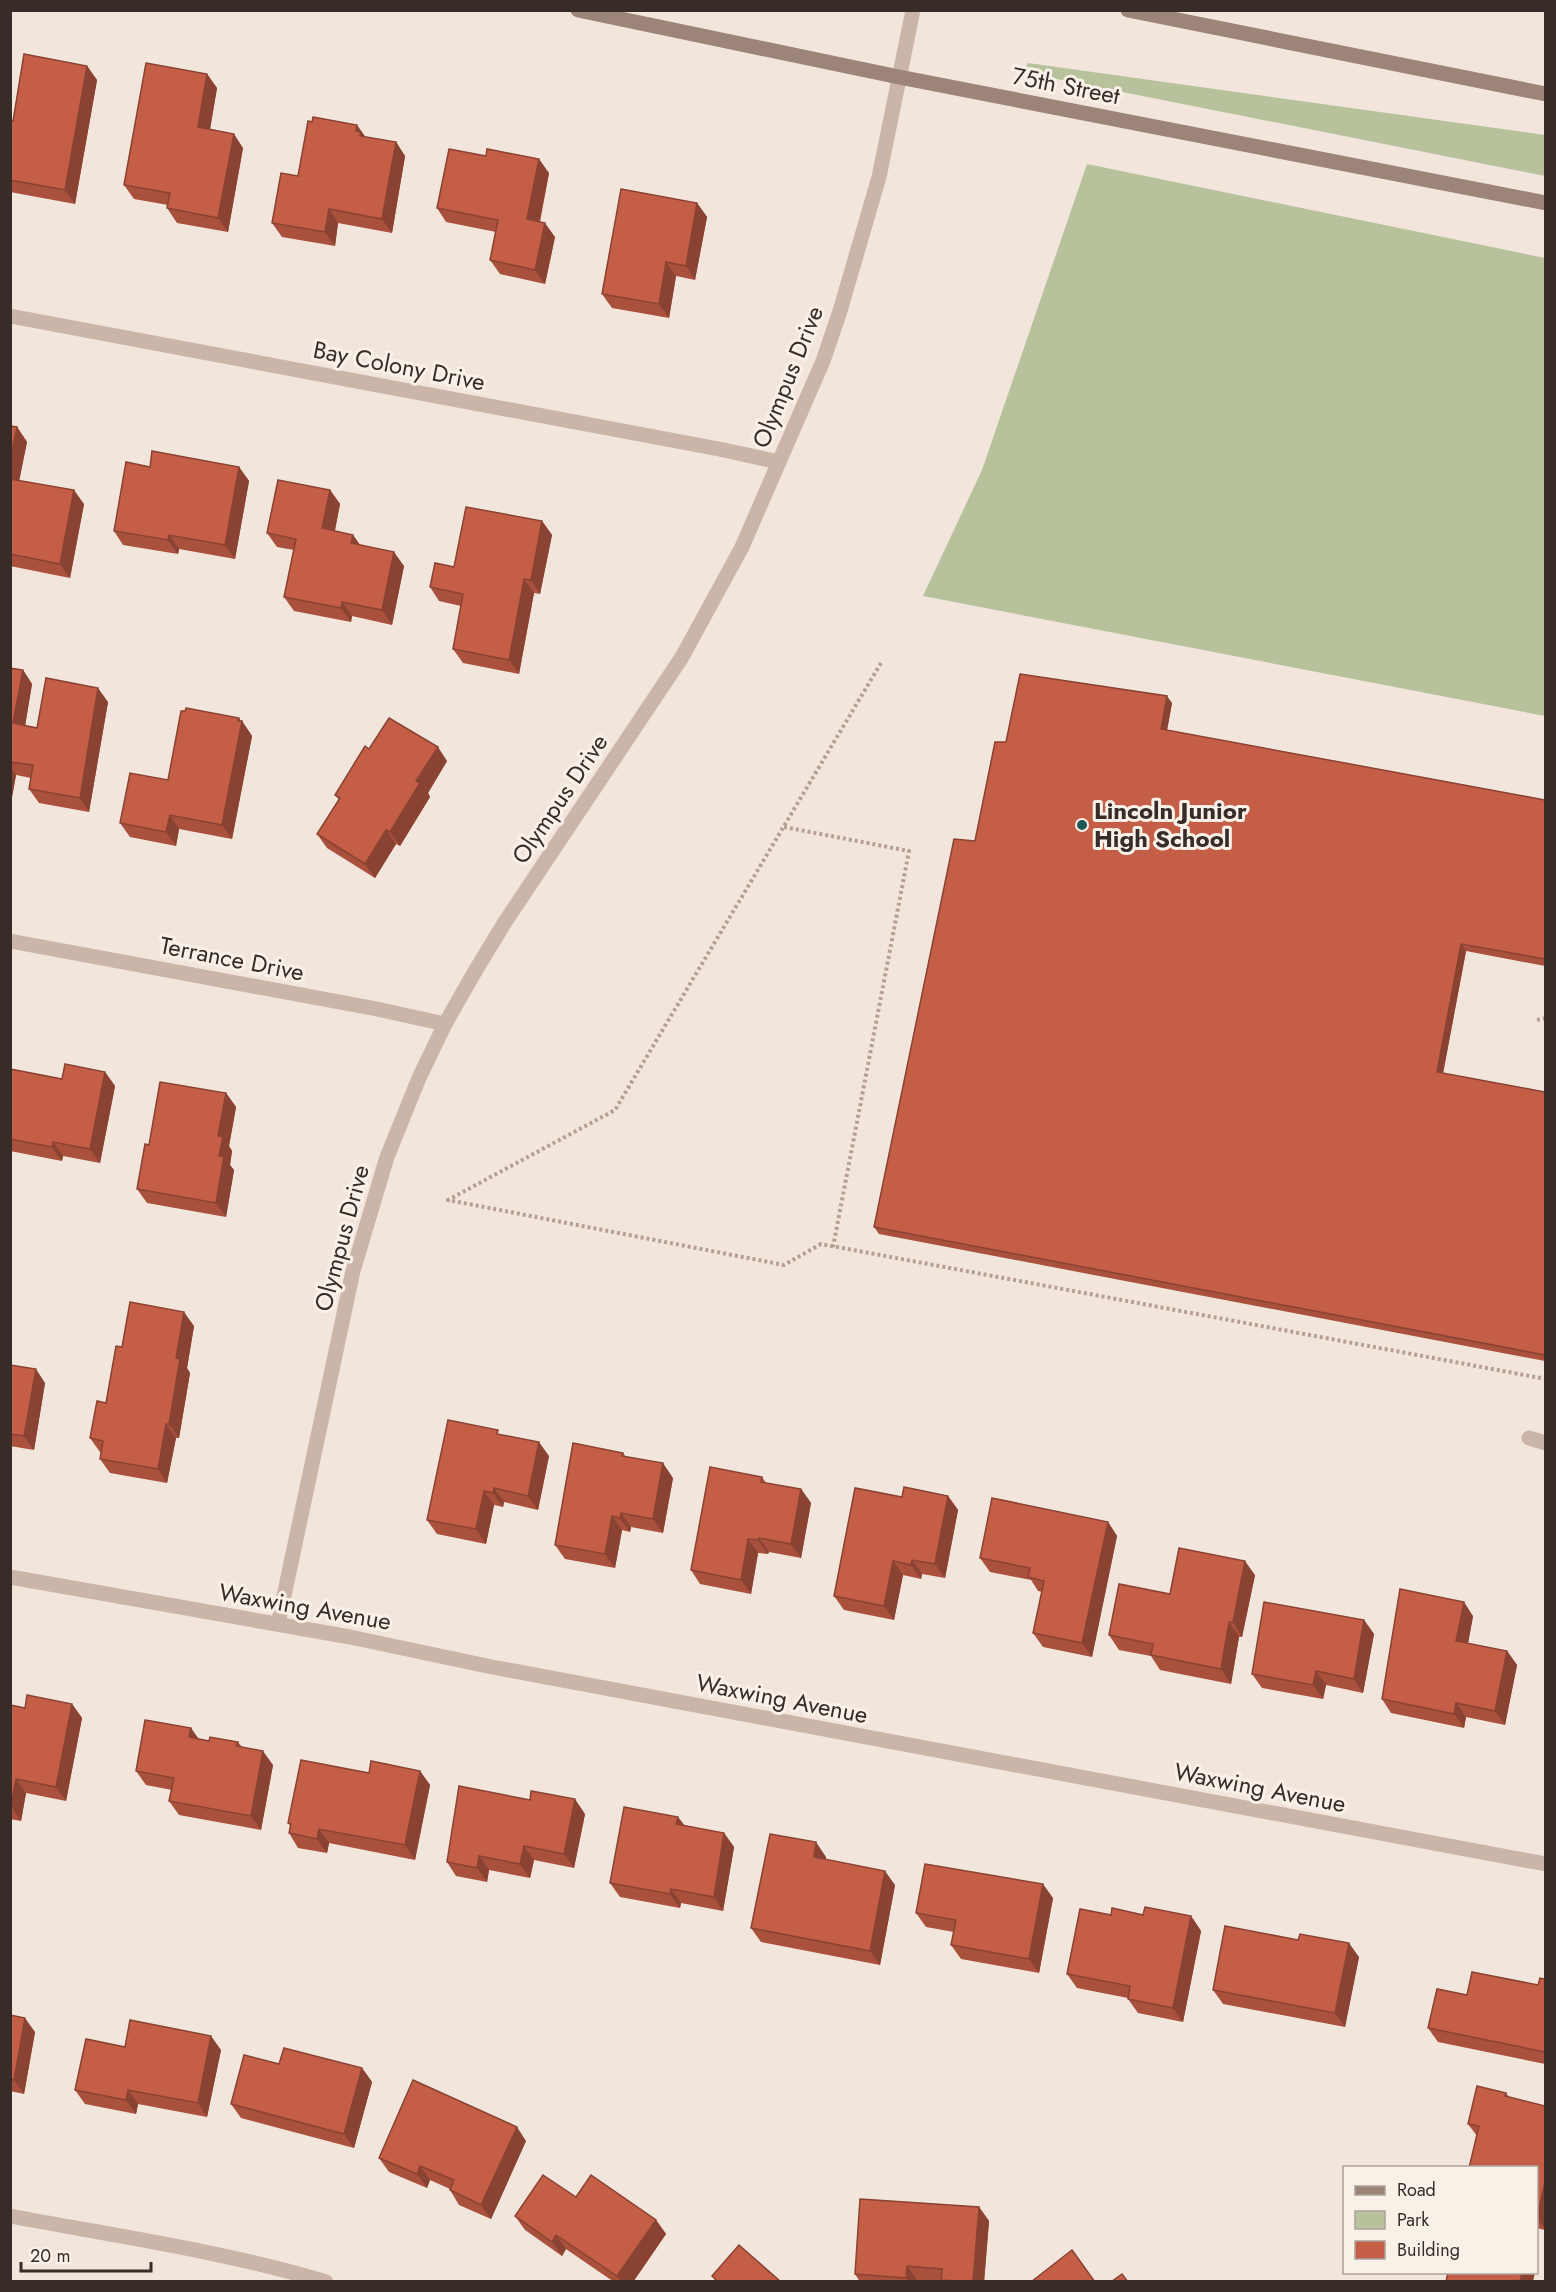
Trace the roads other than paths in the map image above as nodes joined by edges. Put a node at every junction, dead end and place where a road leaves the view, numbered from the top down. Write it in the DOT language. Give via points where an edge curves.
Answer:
graph roads {
  1 [pos="578,10"];
  2 [pos="913,10"];
  3 [pos="1128,10"];
  4 [pos="899,77"];
  5 [pos="1545,94"];
  6 [pos="1545,203"];
  7 [pos="10,316"];
  8 [pos="779,462"];
  9 [pos="10,941"];
  10 [pos="445,1024"];
  11 [pos="1529,1438"];
  12 [pos="1545,1443"];
  13 [pos="10,1577"];
  14 [pos="278,1624"];
  15 [pos="1545,1864"];
  16 [pos="10,2216"];
  17 [pos="326,2282"];
  1 -- 4 [label="main road, 75th Street"];
  2 -- 4 [label="street, Olympus Drive"];
  3 -- 5 [label="main road"];
  4 -- 6 [label="main road, 75th Street"];
  4 -- 8 [label="street, Olympus Drive" via="879,177 840,311"];
  7 -- 8 [label="street, Bay Colony Drive"];
  8 -- 10 [label="street, Olympus Drive" via="742,547 682,657 505,922"];
  9 -- 10 [label="street, Terrance Drive"];
  10 -- 14 [label="street, Olympus Drive" via="387,1157 353,1271"];
  11 -- 12 [label="street"];
  13 -- 14 [label="street, Waxwing Avenue"];
  14 -- 15 [label="street, Waxwing Avenue" via="503,1670"];
  16 -- 17 [label="street" via="209,2253"];
}
